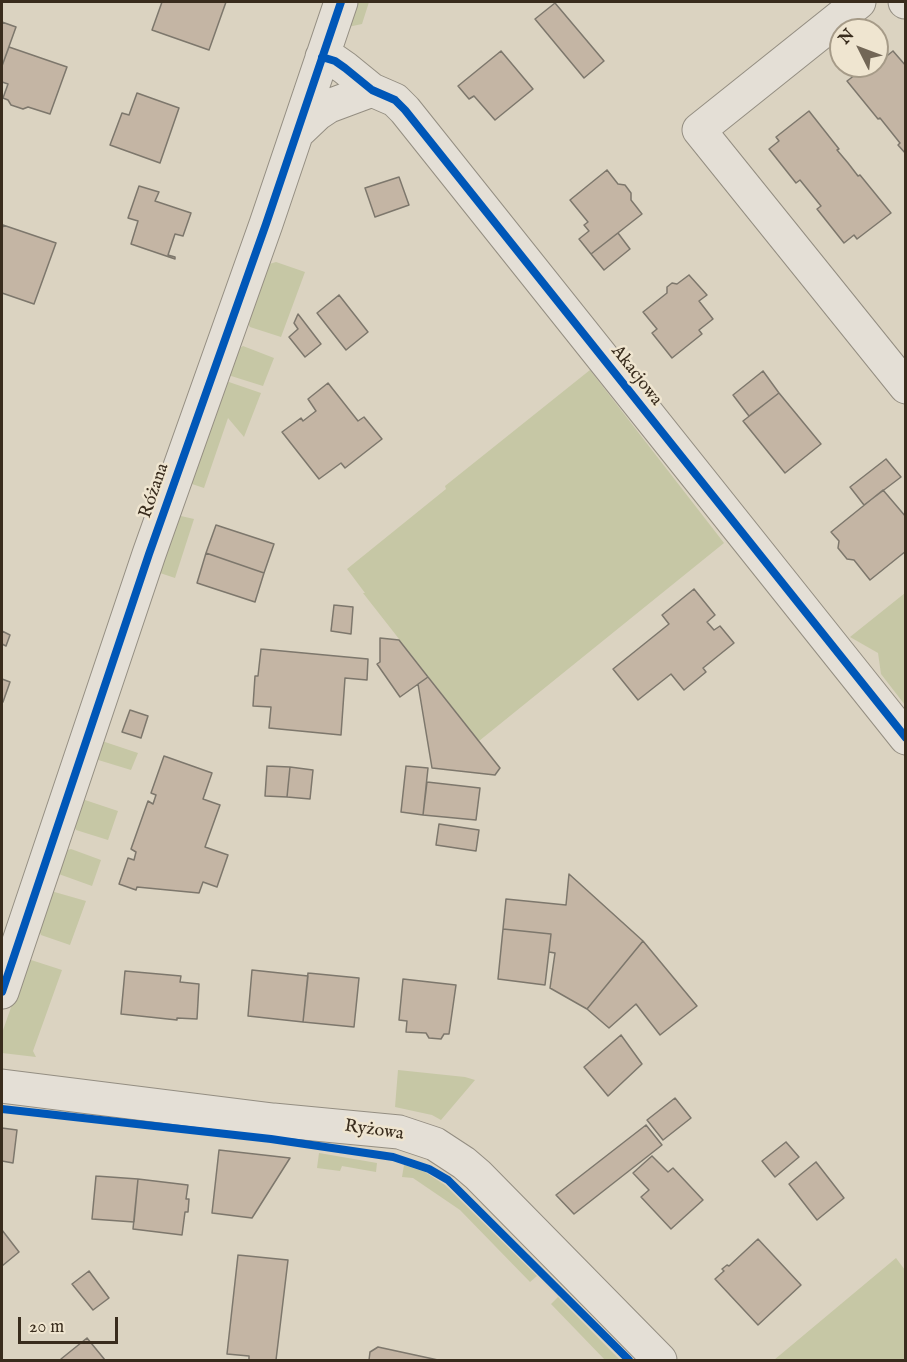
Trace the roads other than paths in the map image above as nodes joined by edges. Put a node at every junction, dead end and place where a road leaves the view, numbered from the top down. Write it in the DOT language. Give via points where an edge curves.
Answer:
graph roads {
  1 [pos="341,2"];
  2 [pos="859,2"];
  3 [pos="322,57"];
  4 [pos="372,90"];
  5 [pos="296,134"];
  6 [pos="906,387"];
  7 [pos="906,738"];
  8 [pos="2,992"];
  9 [pos="2,1086"];
  10 [pos="660,1360"];
  1 -- 3 [label="street, Różana"];
  2 -- 6 [label="street" via="699,130"];
  3 -- 4 [label="street, Akacjowa" via="335,61"];
  3 -- 5 [label="street, Różana"];
  4 -- 5 [label="street" via="329,106"];
  4 -- 7 [label="street, Akacjowa" via="395,100 405,110"];
  5 -- 8 [label="street, Różana"];
  9 -- 10 [label="street, Ryżowa" via="399,1132 435,1144 478,1175"];
}
